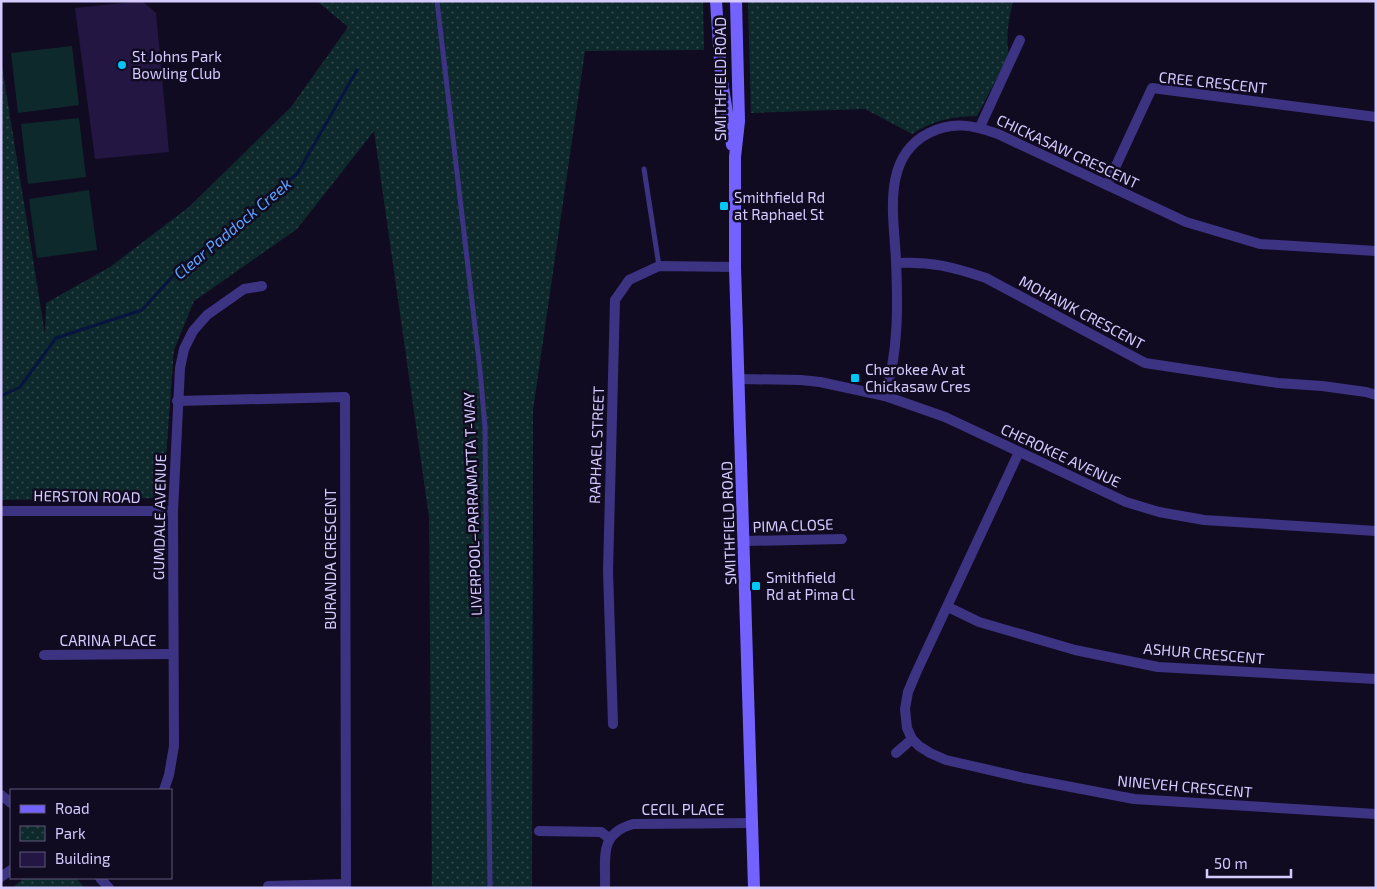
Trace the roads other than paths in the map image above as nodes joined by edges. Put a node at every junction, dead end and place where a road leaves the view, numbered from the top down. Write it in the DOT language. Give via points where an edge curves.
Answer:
graph roads {
  1 [pos="437,1"];
  2 [pos="716,1"];
  3 [pos="736,1"];
  4 [pos="1020,40"];
  5 [pos="1376,117"];
  6 [pos="980,127"];
  7 [pos="735,158"];
  8 [pos="644,169"];
  9 [pos="1107,185"];
  10 [pos="1376,252"];
  11 [pos="896,263"];
  12 [pos="659,266"];
  13 [pos="735,267"];
  14 [pos="262,286"];
  15 [pos="740,379"];
  16 [pos="1376,395"];
  17 [pos="885,396"];
  18 [pos="177,401"];
  19 [pos="1019,452"];
  20 [pos="1,511"];
  21 [pos="173,512"];
  22 [pos="1376,531"];
  23 [pos="842,539"];
  24 [pos="745,541"];
  25 [pos="948,607"];
  26 [pos="173,654"];
  27 [pos="44,655"];
  28 [pos="1376,679"];
  29 [pos="613,724"];
  30 [pos="912,739"];
  31 [pos="896,753"];
  32 [pos="164,789"];
  33 [pos="1376,814"];
  34 [pos="751,823"];
  35 [pos="539,831"];
  36 [pos="610,838"];
  37 [pos="268,886"];
  38 [pos="346,886"];
  39 [pos="490,888"];
  40 [pos="606,888"];
  41 [pos="754,888"];
  1 -- 39 [label="lane, LIVERPOOL–PARRAMATTA T-WAY" via="485,427"];
  2 -- 7 [label="main road, SMITHFIELD ROAD" via="721,75"];
  3 -- 7 [label="main road, SMITHFIELD ROAD" via="739,121"];
  4 -- 6 [label="street"];
  5 -- 9 [label="street, CREE CRESCENT" via="1152,88"];
  6 -- 9 [label="street, CHICKASAW CRESCENT"];
  6 -- 11 [label="street, CHICKASAW CRESCENT" via="964,124 940,127 918,138 906,152 894,181 892,198"];
  7 -- 13 [label="main road, SMITHFIELD ROAD"];
  8 -- 12 [label="lane"];
  9 -- 10 [label="street, CHICKASAW CRESCENT" via="1186,222 1260,244"];
  11 -- 16 [label="street, MOHAWK CRESCENT" via="931,263 986,278 1145,363"];
  11 -- 17 [label="street, CHICKASAW CRESCENT" via="896,332 893,367"];
  12 -- 13 [label="street, RAPHAEL STREET"];
  12 -- 29 [label="street, RAPHAEL STREET" via="629,280 615,300 608,571"];
  13 -- 15 [label="main road, SMITHFIELD ROAD"];
  14 -- 18 [label="street, GUMDALE AVENUE" via="244,289 222,303 193,331 184,349"];
  15 -- 17 [label="street, CHEROKEE AVENUE" via="801,380"];
  15 -- 24 [label="main road, SMITHFIELD ROAD"];
  17 -- 19 [label="street, CHEROKEE AVENUE" via="945,417"];
  18 -- 21 [label="street, GUMDALE AVENUE"];
  18 -- 38 [label="street, BURANDA CRESCENT" via="345,397"];
  19 -- 22 [label="street, CHEROKEE AVENUE" via="1126,502 1159,512 1204,520"];
  19 -- 25 [label="street"];
  20 -- 21 [label="street, HERSTON ROAD"];
  21 -- 26 [label="street, GUMDALE AVENUE"];
  23 -- 24 [label="street, PIMA CLOSE"];
  24 -- 34 [label="main road, SMITHFIELD ROAD"];
  25 -- 28 [label="street, ASHUR CRESCENT" via="979,622 1075,650 1158,668"];
  25 -- 30 [label="street" via="908,692 906,718"];
  26 -- 27 [label="street, CARINA PLACE"];
  26 -- 32 [label="street, GUMDALE AVENUE" via="174,746"];
  30 -- 31 [label="street"];
  30 -- 33 [label="street, NINEVEH CRESCENT" via="924,750 946,760 1134,799"];
  34 -- 36 [label="street, CECIL PLACE" via="633,824 621,828"];
  34 -- 41 [label="main road, SMITHFIELD ROAD"];
  35 -- 36 [label="street" via="601,832"];
  36 -- 40 [label="street" via="606,850"];
  37 -- 38 [label="street"];
}
